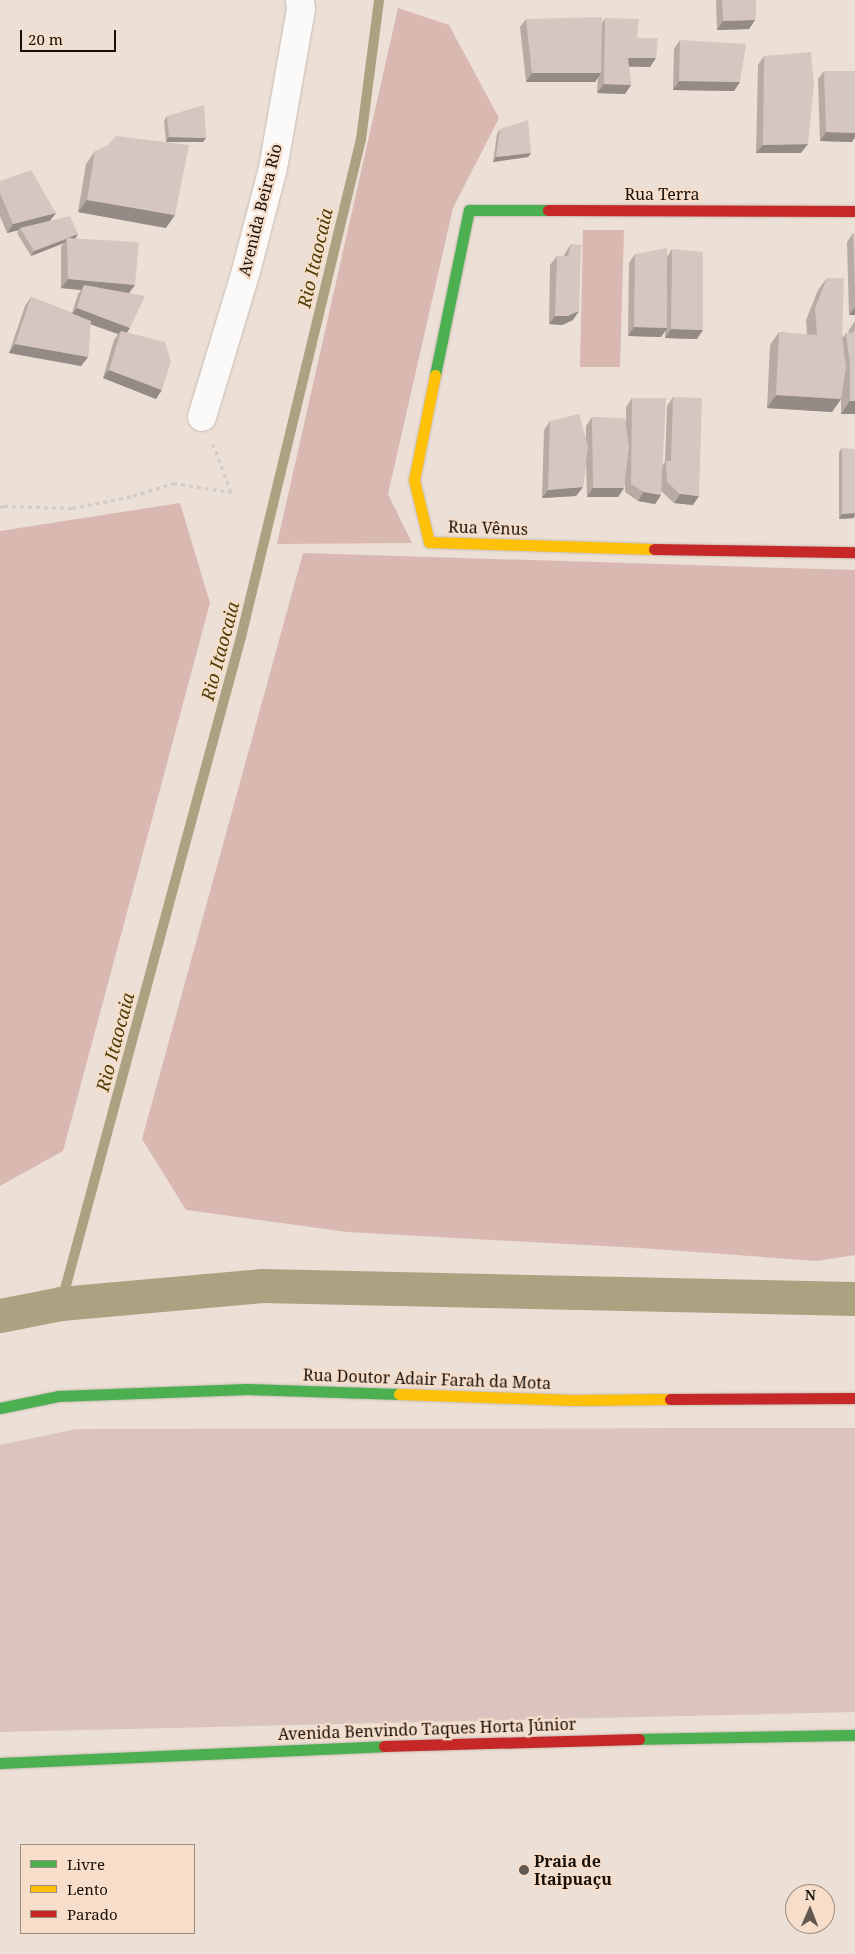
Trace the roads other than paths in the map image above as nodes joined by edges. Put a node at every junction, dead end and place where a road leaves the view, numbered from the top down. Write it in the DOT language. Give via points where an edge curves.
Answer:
graph roads {
  1 [pos="300,0"];
  2 [pos="468,210"];
  3 [pos="855,211"];
  4 [pos="202,417"];
  5 [pos="855,552"];
  6 [pos="855,1398"];
  7 [pos="0,1408"];
  8 [pos="855,1735"];
  9 [pos="0,1763"];
  1 -- 4 [label="street, Avenida Beira Rio" via="302,10 273,168"];
  2 -- 3 [label="street, Rua Terra"];
  2 -- 5 [label="street, Rua Vênus" via="414,480 429,542"];
  6 -- 7 [label="street, Rua Doutor Adair Farah da Mota" via="574,1400 247,1389 58,1396"];
  8 -- 9 [label="street, Avenida Benvindo Taques Horta Júnior" via="423,1744"];
}
